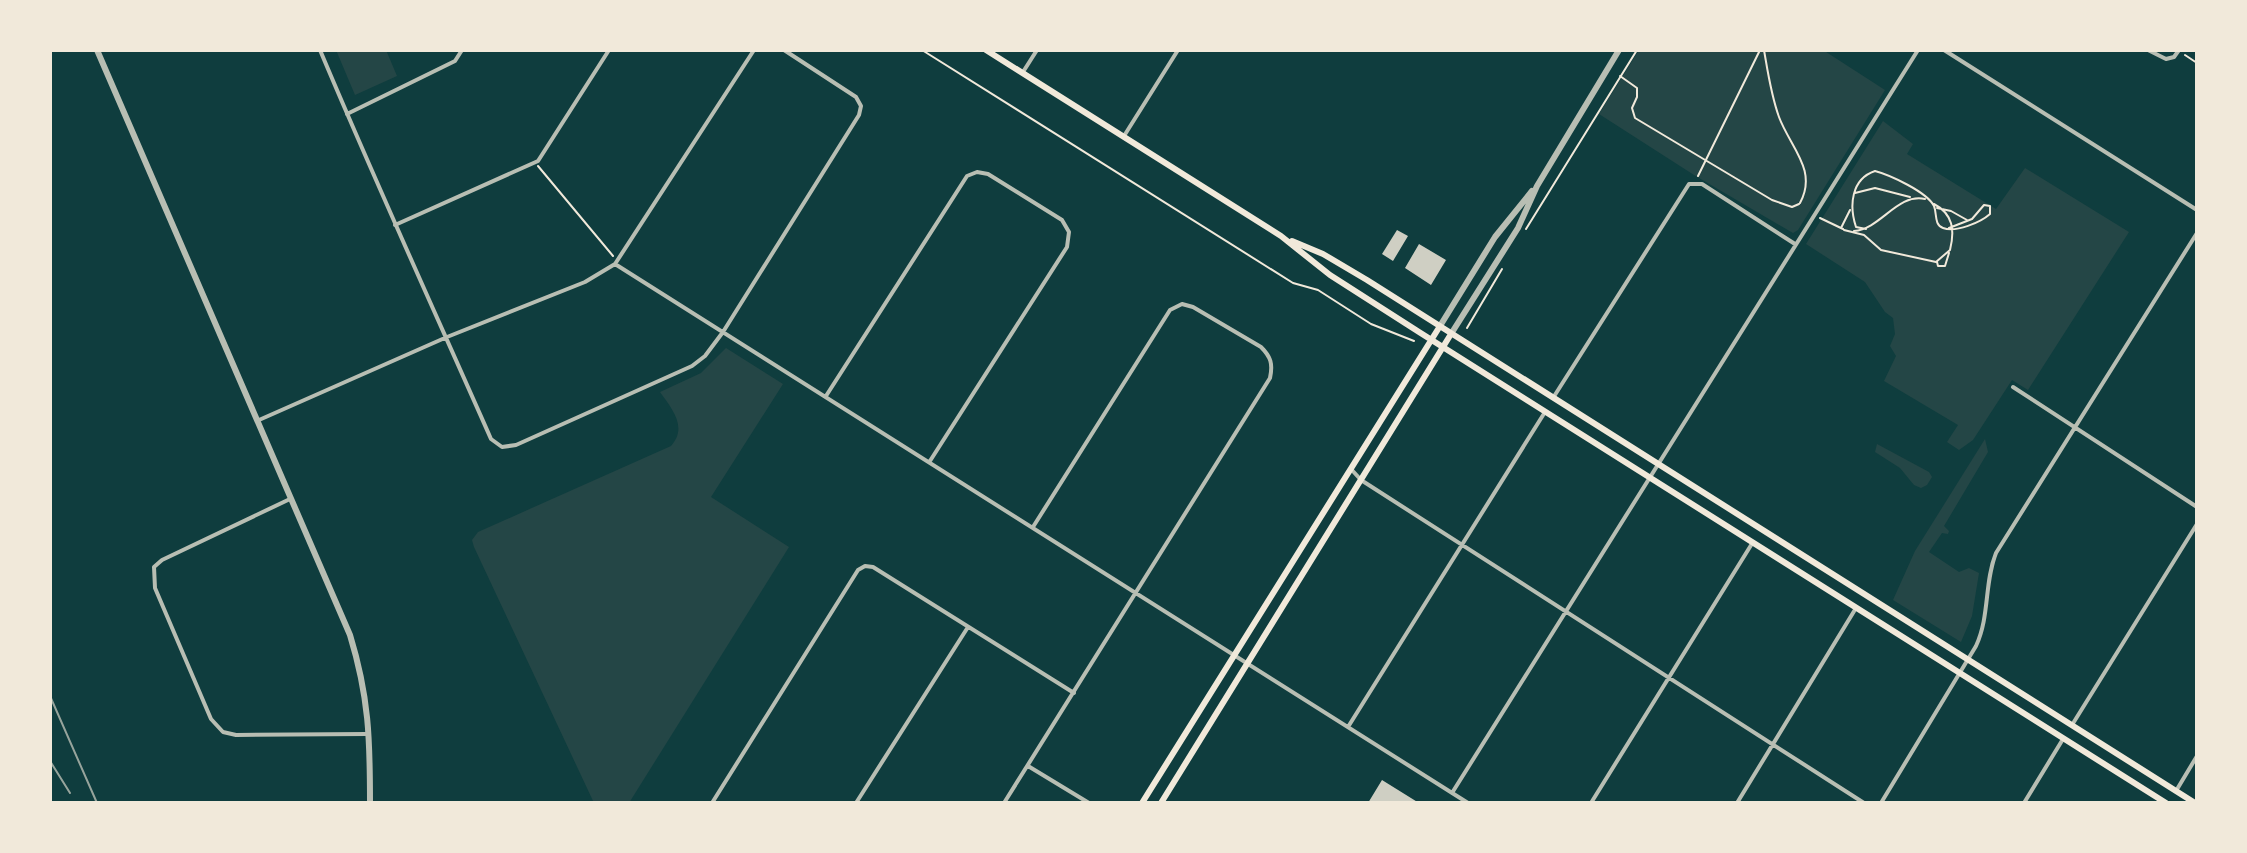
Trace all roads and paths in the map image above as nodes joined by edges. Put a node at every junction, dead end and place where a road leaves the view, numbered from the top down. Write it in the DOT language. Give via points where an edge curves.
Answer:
graph roads {
  1 [pos="97,50"];
  2 [pos="320,50"];
  3 [pos="462,50"];
  4 [pos="609,50"];
  5 [pos="754,50"];
  6 [pos="784,50"];
  7 [pos="922,50"];
  8 [pos="986,50"];
  9 [pos="1037,50"];
  10 [pos="1178,50"];
  11 [pos="1619,50"];
  12 [pos="1637,50"];
  13 [pos="1762,50"];
  14 [pos="1918,50"];
  15 [pos="1944,50"];
  16 [pos="2148,50"];
  17 [pos="2179,50"];
  18 [pos="2185,55"];
  19 [pos="2197,63"];
  20 [pos="1022,73"];
  21 [pos="1620,76"];
  22 [pos="347,114"];
  23 [pos="1124,137"];
  24 [pos="535,162"];
  25 [pos="1706,162"];
  26 [pos="1697,179"];
  27 [pos="1537,186"];
  28 [pos="1916,198"];
  29 [pos="1851,199"];
  30 [pos="1928,200"];
  31 [pos="1936,207"];
  32 [pos="1851,209"];
  33 [pos="1943,209"];
  34 [pos="2197,210"];
  35 [pos="1819,217"];
  36 [pos="1970,221"];
  37 [pos="395,225"];
  38 [pos="1952,228"];
  39 [pos="1843,229"];
  40 [pos="1866,229"];
  41 [pos="1525,231"];
  42 [pos="1852,232"];
  43 [pos="2197,233"];
  44 [pos="1281,236"];
  45 [pos="1795,244"];
  46 [pos="1950,250"];
  47 [pos="1938,261"];
  48 [pos="1930,263"];
  49 [pos="615,264"];
  50 [pos="1938,266"];
  51 [pos="1501,270"];
  52 [pos="1440,326"];
  53 [pos="1467,328"];
  54 [pos="723,332"];
  55 [pos="1451,334"];
  56 [pos="447,337"];
  57 [pos="1431,340"];
  58 [pos="1414,341"];
  59 [pos="1443,347"];
  60 [pos="2013,387"];
  61 [pos="826,396"];
  62 [pos="1553,398"];
  63 [pos="1545,412"];
  64 [pos="259,420"];
  65 [pos="2074,428"];
  66 [pos="930,462"];
  67 [pos="1658,464"];
  68 [pos="1349,467"];
  69 [pos="1650,477"];
  70 [pos="1361,480"];
  71 [pos="292,498"];
  72 [pos="2197,507"];
  73 [pos="2197,524"];
  74 [pos="1033,527"];
  75 [pos="1753,542"];
  76 [pos="1462,545"];
  77 [pos="1136,592"];
  78 [pos="1856,608"];
  79 [pos="1566,612"];
  80 [pos="968,627"];
  81 [pos="1233,654"];
  82 [pos="1968,660"];
  83 [pos="1247,662"];
  84 [pos="1959,673"];
  85 [pos="1670,679"];
  86 [pos="1074,693"];
  87 [pos="2072,725"];
  88 [pos="1348,727"];
  89 [pos="370,734"];
  90 [pos="2063,739"];
  91 [pos="1773,745"];
  92 [pos="2197,756"];
  93 [pos="1028,766"];
  94 [pos="2176,791"];
  95 [pos="1452,793"];
  96 [pos="370,803"];
  97 [pos="712,803"];
  98 [pos="856,803"];
  99 [pos="1004,803"];
  100 [pos="1089,803"];
  101 [pos="1142,803"];
  102 [pos="1161,803"];
  103 [pos="1468,803"];
  104 [pos="1591,803"];
  105 [pos="1737,803"];
  106 [pos="1864,803"];
  107 [pos="1881,803"];
  108 [pos="2024,803"];
  109 [pos="2166,803"];
  110 [pos="2195,803"];
  1 -- 64 [label="street"];
  2 -- 22 [label="street"];
  3 -- 22 [label="street" via="455,61"];
  4 -- 24 [label="street"];
  5 -- 49 [label="street"];
  6 -- 54 [label="street" via="856,97 861,106"];
  7 -- 58 [label="path" via="1293,283 1318,290 1371,324"];
  8 -- 20 [label="main road"];
  9 -- 20 [label="street"];
  10 -- 23 [label="street"];
  11 -- 27 [label="street"];
  12 -- 21 [label="path"];
  13 -- 25 [label="path"];
  13 -- 25 [label="path" via="1770,89 1805,171 1807,190 1797,207 1784,206"];
  14 -- 45 [label="street"];
  15 -- 34 [label="street"];
  16 -- 17 [label="street" via="2166,59"];
  18 -- 19 [label="path"];
  20 -- 23 [label="main road"];
  21 -- 25 [label="path" via="1637,88 1635,118"];
  21 -- 41 [label="path"];
  22 -- 37 [label="street"];
  23 -- 44 [label="main road"];
  24 -- 37 [label="street"];
  24 -- 49 [label="path" via="612,252"];
  25 -- 26 [label="path"];
  26 -- 45 [label="street"];
  26 -- 62 [label="street" via="1685,188"];
  27 -- 52 [label="street" via="1495,237"];
  27 -- 55 [label="street" via="1518,228"];
  28 -- 29 [label="path" via="1875,188"];
  28 -- 30 [label="path"];
  28 -- 40 [label="path"];
  29 -- 30 [label="path" via="1875,171"];
  29 -- 32 [label="path"];
  30 -- 31 [label="path"];
  31 -- 33 [label="path"];
  31 -- 38 [label="path" via="1938,225"];
  32 -- 39 [label="path"];
  32 -- 40 [label="path" via="1856,227"];
  33 -- 36 [label="path"];
  33 -- 38 [label="path"];
  35 -- 39 [label="path"];
  36 -- 36 [label="path" via="1987,217 1990,206 1984,205"];
  36 -- 38 [label="path"];
  37 -- 56 [label="street"];
  38 -- 46 [label="path"];
  39 -- 42 [label="path"];
  40 -- 42 [label="path"];
  42 -- 48 [label="path" via="1881,250"];
  43 -- 65 [label="street"];
  44 -- 52 [label="main road" via="1323,254"];
  44 -- 57 [label="main road" via="1330,275"];
  45 -- 67 [label="street"];
  46 -- 47 [label="path"];
  46 -- 50 [label="path" via="1945,266"];
  47 -- 48 [label="path"];
  47 -- 50 [label="path"];
  48 -- 50 [label="path"];
  49 -- 54 [label="street"];
  49 -- 56 [label="street" via="585,282"];
  51 -- 53 [label="path"];
  52 -- 55 [label="main road"];
  52 -- 57 [label="main road"];
  54 -- 56 [label="street" via="692,366 502,447 491,439"];
  54 -- 61 [label="street"];
  55 -- 59 [label="main road"];
  55 -- 62 [label="main road"];
  56 -- 64 [label="street"];
  57 -- 59 [label="main road"];
  57 -- 68 [label="main road"];
  59 -- 63 [label="main road"];
  59 -- 70 [label="main road"];
  60 -- 65 [label="street"];
  61 -- 66 [label="street"];
  61 -- 66 [label="street" via="967,176 988,174 1062,220 1069,232 1067,247"];
  62 -- 67 [label="main road"];
  63 -- 69 [label="main road"];
  63 -- 76 [label="street"];
  64 -- 71 [label="street"];
  65 -- 72 [label="street"];
  65 -- 82 [label="street" via="1996,553 1983,630"];
  66 -- 74 [label="street"];
  67 -- 69 [label="street"];
  67 -- 82 [label="main road"];
  68 -- 70 [label="street"];
  68 -- 81 [label="main road"];
  69 -- 75 [label="main road"];
  69 -- 79 [label="street"];
  70 -- 76 [label="street"];
  70 -- 83 [label="main road"];
  71 -- 89 [label="street" via="350,635 363,679"];
  71 -- 89 [label="street" via="162,560 154,567 155,588 211,719 223,732"];
  73 -- 87 [label="street"];
  74 -- 77 [label="street"];
  74 -- 77 [label="street" via="1170,310 1182,304 1193,307 1261,347 1272,366 1270,378"];
  75 -- 78 [label="main road"];
  75 -- 85 [label="street"];
  76 -- 79 [label="street"];
  76 -- 88 [label="street"];
  77 -- 81 [label="street"];
  77 -- 86 [label="street"];
  78 -- 84 [label="main road"];
  78 -- 91 [label="street"];
  79 -- 85 [label="street"];
  79 -- 95 [label="street"];
  80 -- 86 [label="street"];
  80 -- 97 [label="street" via="873,567 858,570"];
  80 -- 98 [label="street"];
  81 -- 83 [label="street"];
  81 -- 101 [label="main road"];
  82 -- 84 [label="street"];
  82 -- 87 [label="main road"];
  83 -- 88 [label="street"];
  83 -- 102 [label="main road"];
  84 -- 90 [label="main road"];
  84 -- 107 [label="street"];
  85 -- 91 [label="street"];
  85 -- 104 [label="street"];
  86 -- 93 [label="street"];
  87 -- 94 [label="main road"];
  88 -- 95 [label="street"];
  89 -- 96 [label="street"];
  90 -- 108 [label="street"];
  90 -- 109 [label="main road"];
  91 -- 105 [label="street"];
  91 -- 106 [label="street"];
  92 -- 94 [label="street"];
  93 -- 99 [label="street"];
  93 -- 100 [label="street"];
  94 -- 110 [label="main road"];
  95 -- 103 [label="street"];
}
